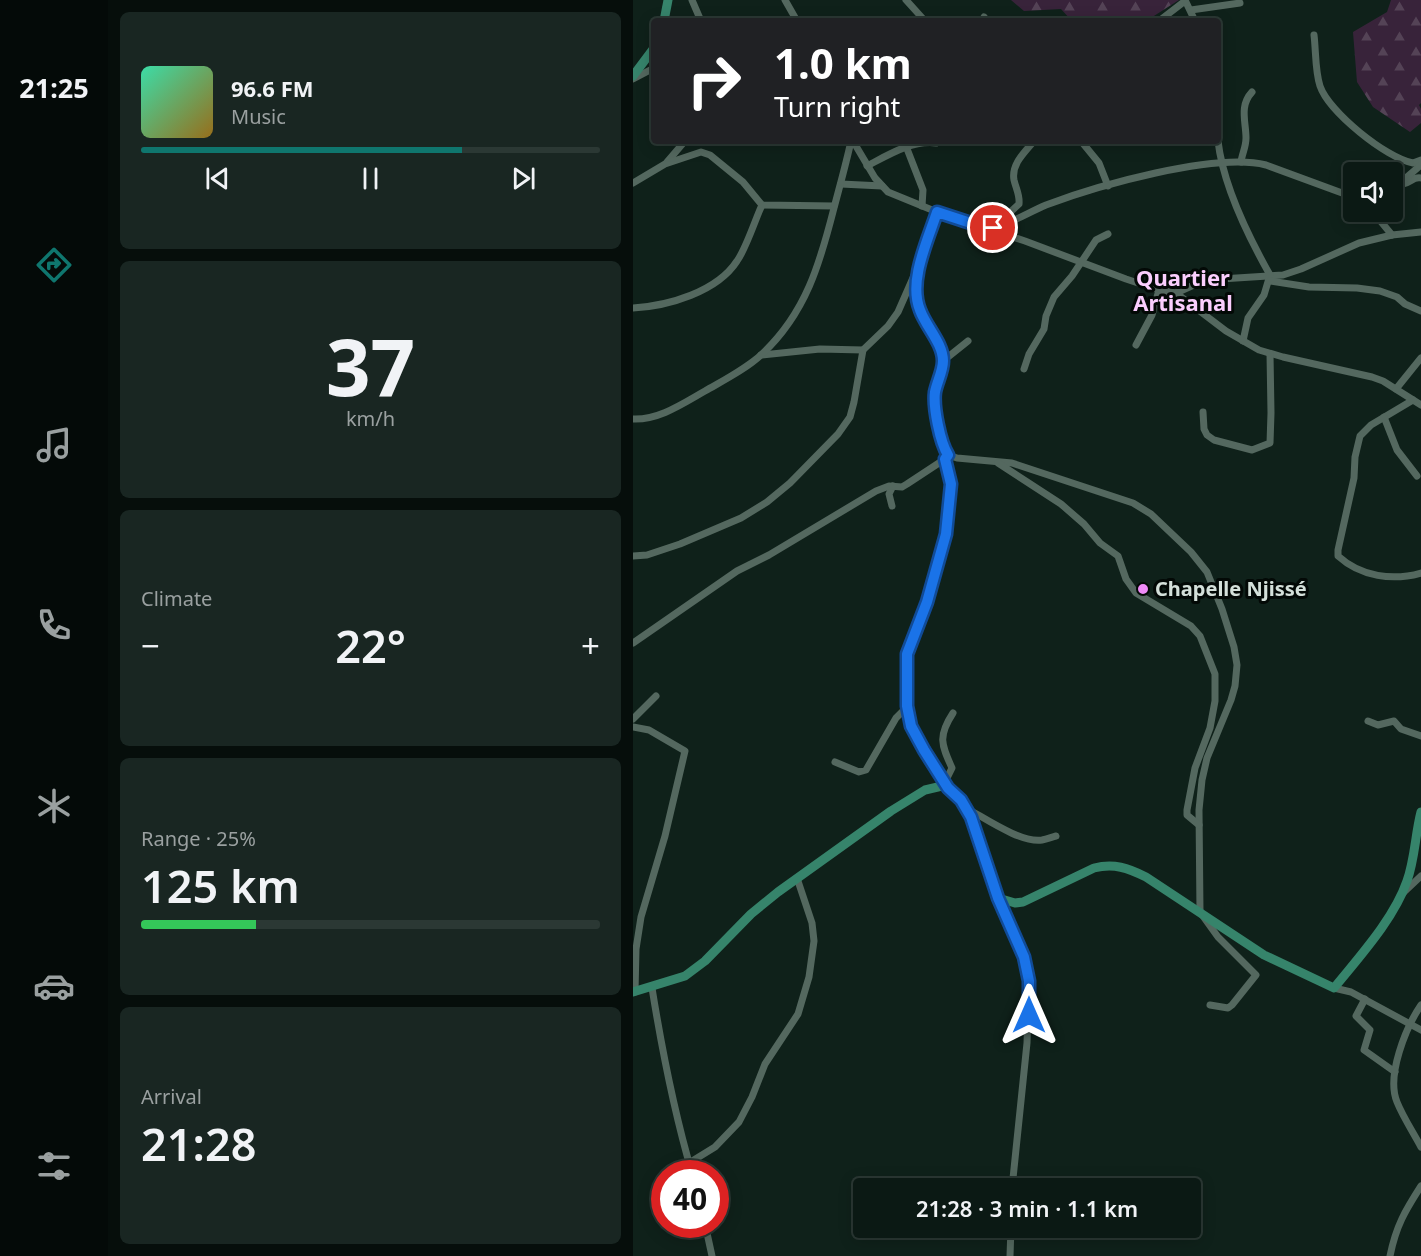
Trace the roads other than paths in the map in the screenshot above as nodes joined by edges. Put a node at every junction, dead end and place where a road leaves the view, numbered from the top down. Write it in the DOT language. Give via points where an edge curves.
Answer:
graph roads {
  1 [pos="668,0"];
  2 [pos="692,0"];
  3 [pos="785,0"];
  4 [pos="906,0"];
  5 [pos="1185,1"];
  6 [pos="1240,3"];
  7 [pos="1191,10"];
  8 [pos="665,18"];
  9 [pos="700,18"];
  10 [pos="795,18"];
  11 [pos="922,18"];
  12 [pos="1163,18"];
  13 [pos="1194,18"];
  14 [pos="1314,35"];
  15 [pos="651,52"];
  16 [pos="651,69"];
  17 [pos="633,77"];
  18 [pos="1252,92"];
  19 [pos="682,144"];
  20 [pos="851,144"];
  21 [pos="854,144"];
  22 [pos="905,144"];
  23 [pos="1032,144"];
  24 [pos="1083,144"];
  25 [pos="1218,144"];
  26 [pos="1421,160"];
  27 [pos="1221,162"];
  28 [pos="1241,162"];
  29 [pos="665,164"];
  30 [pos="867,165"];
  31 [pos="1421,165"];
  32 [pos="1421,178"];
  33 [pos="1403,181"];
  34 [pos="633,183"];
  35 [pos="841,184"];
  36 [pos="1403,184"];
  37 [pos="882,186"];
  38 [pos="1108,186"];
  39 [pos="1343,193"];
  40 [pos="762,205"];
  41 [pos="834,206"];
  42 [pos="922,206"];
  43 [pos="937,212"];
  44 [pos="1381,222"];
  45 [pos="991,228"];
  46 [pos="1421,232"];
  47 [pos="1108,234"];
  48 [pos="1392,235"];
  49 [pos="1081,261"];
  50 [pos="918,267"];
  51 [pos="1270,278"];
  52 [pos="1159,290"];
  53 [pos="1176,292"];
  54 [pos="633,308"];
  55 [pos="1421,311"];
  56 [pos="967,341"];
  57 [pos="1243,341"];
  58 [pos="1136,345"];
  59 [pos="863,350"];
  60 [pos="1270,354"];
  61 [pos="761,355"];
  62 [pos="1421,358"];
  63 [pos="943,361"];
  64 [pos="1024,369"];
  65 [pos="1397,389"];
  66 [pos="1413,400"];
  67 [pos="1421,405"];
  68 [pos="1203,412"];
  69 [pos="1384,417"];
  70 [pos="633,419"];
  71 [pos="946,457"];
  72 [pos="994,460"];
  73 [pos="1417,476"];
  74 [pos="893,486"];
  75 [pos="892,506"];
  76 [pos="633,556"];
  77 [pos="1421,573"];
  78 [pos="633,643"];
  79 [pos="656,696"];
  80 [pos="907,706"];
  81 [pos="953,712"];
  82 [pos="633,719"];
  83 [pos="1368,721"];
  84 [pos="633,727"];
  85 [pos="1421,736"];
  86 [pos="835,762"];
  87 [pos="947,785"];
  88 [pos="966,808"];
  89 [pos="1421,812"];
  90 [pos="1199,825"];
  91 [pos="1056,836"];
  92 [pos="1421,876"];
  93 [pos="797,878"];
  94 [pos="1402,895"];
  95 [pos="998,898"];
  96 [pos="1200,912"];
  97 [pos="652,988"];
  98 [pos="1333,988"];
  99 [pos="634,992"];
  100 [pos="1365,999"];
  101 [pos="1210,1005"];
  102 [pos="1421,1005"];
  103 [pos="1410,1025"];
  104 [pos="1421,1030"];
  105 [pos="1395,1072"];
  106 [pos="1421,1147"];
  107 [pos="688,1160"];
  108 [pos="694,1160"];
  109 [pos="1013,1178"];
  110 [pos="1421,1186"];
  111 [pos="708,1238"];
  112 [pos="1011,1238"];
  113 [pos="712,1256"];
  114 [pos="1010,1256"];
  115 [pos="1390,1256"];
  1 -- 8 [label="main road"];
  2 -- 9 [label="street"];
  3 -- 10 [label="street"];
  4 -- 11 [label="street"];
  5 -- 7 [label="street"];
  5 -- 12 [label="street"];
  6 -- 7 [label="street"];
  7 -- 13 [label="street"];
  14 -- 26 [label="street" via="1320,86 1337,112 1369,140 1396,156 1413,163"];
  15 -- 17 [label="main road"];
  16 -- 17 [label="street"];
  18 -- 28 [label="street" via="1244,107 1246,136"];
  19 -- 29 [label="street"];
  20 -- 35 [label="street"];
  21 -- 30 [label="street"];
  22 -- 30 [label="street"];
  22 -- 42 [label="street" via="923,190"];
  23 -- 45 [label="street" via="1016,163 1014,181 1019,204"];
  24 -- 38 [label="street" via="1099,163"];
  25 -- 27 [label="street"];
  27 -- 28 [label="street"];
  27 -- 38 [label="street"];
  27 -- 51 [label="street"];
  28 -- 39 [label="street" via="1282,170"];
  29 -- 34 [label="street"];
  29 -- 40 [label="street" via="701,152 709,155 743,182"];
  30 -- 37 [label="street"];
  31 -- 33 [label="street"];
  32 -- 36 [label="street"];
  35 -- 37 [label="street"];
  35 -- 41 [label="street"];
  37 -- 42 [label="street"];
  38 -- 45 [label="street"];
  40 -- 41 [label="street"];
  40 -- 54 [label="street" via="739,260 728,272 680,300"];
  41 -- 61 [label="street" via="804,300 787,327"];
  42 -- 43 [label="street"];
  43 -- 45 [label="street"];
  43 -- 50 [label="street"];
  44 -- 48 [label="street"];
  45 -- 49 [label="street"];
  46 -- 48 [label="street"];
  47 -- 49 [label="street" via="1096,240"];
  48 -- 51 [label="street" via="1339,250 1291,273"];
  49 -- 52 [label="street"];
  49 -- 64 [label="street" via="1054,297"];
  50 -- 59 [label="street" via="888,326"];
  50 -- 63 [label="street" via="917,303"];
  51 -- 53 [label="street" via="1205,280"];
  51 -- 55 [label="street" via="1309,287 1380,291"];
  51 -- 57 [label="street" via="1248,318"];
  52 -- 53 [label="street"];
  52 -- 58 [label="street" via="1152,315"];
  53 -- 57 [label="street"];
  56 -- 63 [label="street"];
  57 -- 60 [label="street"];
  59 -- 61 [label="street" via="807,349"];
  59 -- 76 [label="street" via="850,417 790,483 741,518 680,544"];
  60 -- 65 [label="street" via="1372,377"];
  60 -- 68 [label="street" via="1270,443 1252,450 1214,440 1204,429"];
  61 -- 70 [label="street" via="663,414"];
  62 -- 65 [label="street"];
  63 -- 71 [label="street" via="935,405"];
  65 -- 66 [label="street"];
  66 -- 67 [label="street"];
  66 -- 69 [label="street"];
  69 -- 73 [label="street" via="1397,450"];
  69 -- 77 [label="street" via="1364,431 1357,445 1338,556 1387,578"];
  71 -- 72 [label="street"];
  71 -- 74 [label="street" via="902,487"];
  71 -- 80 [label="street" via="951,484 946,534 907,654"];
  72 -- 90 [label="street" via="1061,504 1099,543 1118,556 1136,593 1191,626 1200,636 1216,686 1214,716 1195,768 1187,810"];
  72 -- 90 [label="street" via="1062,478 1144,509 1207,572 1237,665 1231,700 1207,758"];
  74 -- 75 [label="street" via="889,495"];
  74 -- 78 [label="street" via="876,491 737,572"];
  79 -- 82 [label="street"];
  80 -- 86 [label="street" via="866,770 859,772"];
  80 -- 87 [label="street" via="911,726"];
  81 -- 87 [label="street" via="942,734 944,753 952,768"];
  83 -- 85 [label="street" via="1378,725 1394,722"];
  84 -- 99 [label="street" via="649,730 685,751 641,917"];
  87 -- 88 [label="main road"];
  87 -- 93 [label="main road" via="915,795"];
  88 -- 91 [label="street" via="1029,840"];
  88 -- 95 [label="main road"];
  89 -- 94 [label="main road"];
  90 -- 96 [label="street"];
  92 -- 94 [label="street"];
  93 -- 97 [label="main road" via="761,905 692,971"];
  93 -- 108 [label="street" via="815,941 798,1014 768,1058 739,1122 715,1147"];
  94 -- 98 [label="main road"];
  95 -- 96 [label="main road" via="1023,902 1104,865 1128,868"];
  95 -- 109 [label="street" via="1024,957 1029,981 1027,1043"];
  96 -- 98 [label="main road" via="1264,955"];
  96 -- 101 [label="street" via="1218,937 1256,975 1228,1008"];
  97 -- 99 [label="main road"];
  97 -- 107 [label="street" via="663,1058"];
  98 -- 100 [label="street"];
  100 -- 103 [label="street"];
  100 -- 105 [label="street" via="1356,1016 1370,1030 1364,1050"];
  102 -- 103 [label="street"];
  103 -- 104 [label="street"];
  103 -- 105 [label="street"];
  105 -- 106 [label="street" via="1396,1100"];
  110 -- 115 [label="street" via="1404,1210"];
  111 -- 113 [label="street"];
  112 -- 114 [label="street"];
}
